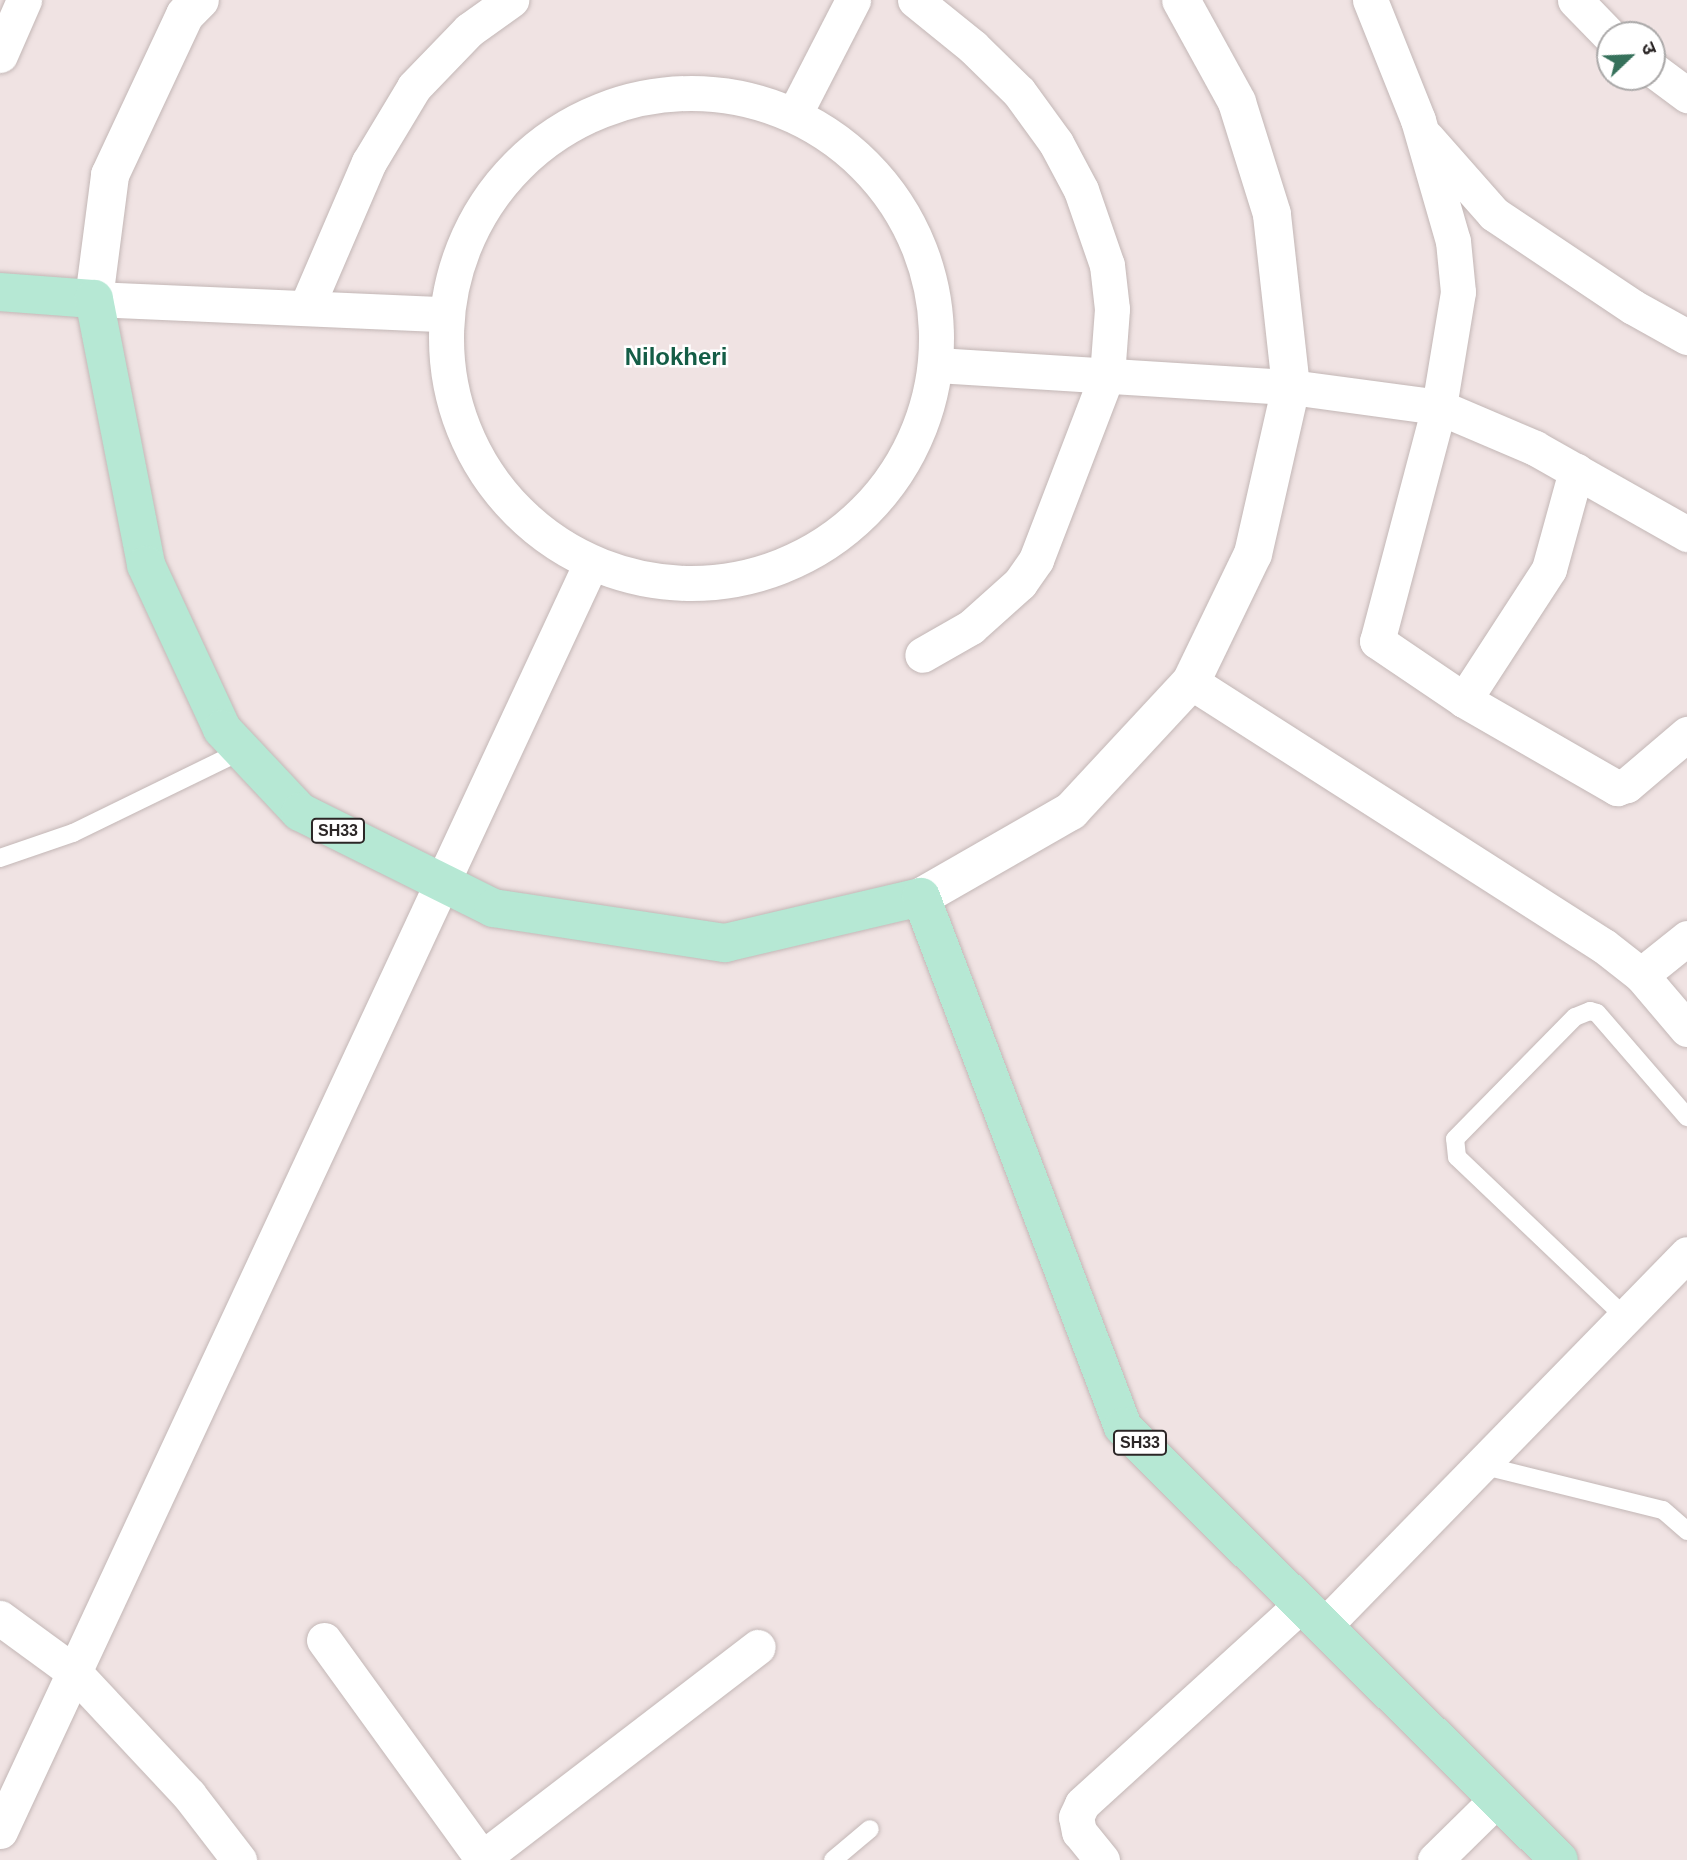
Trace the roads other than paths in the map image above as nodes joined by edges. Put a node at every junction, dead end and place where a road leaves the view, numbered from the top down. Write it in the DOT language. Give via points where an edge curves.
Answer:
graph roads {
  1 [pos="24,0"];
  2 [pos="200,0"];
  3 [pos="511,0"];
  4 [pos="853,0"];
  5 [pos="915,0"];
  6 [pos="1181,0"];
  7 [pos="1370,0"];
  8 [pos="1575,0"];
  9 [pos="1596,22"];
  10 [pos="0,55"];
  11 [pos="1666,79"];
  12 [pos="1687,95"];
  13 [pos="794,113"];
  14 [pos="1420,130"];
  15 [pos="0,292"];
  16 [pos="94,299"];
  17 [pos="306,308"];
  18 [pos="444,314"];
  19 [pos="1687,337"];
  20 [pos="937,365"];
  21 [pos="1107,375"];
  22 [pos="1291,387"];
  23 [pos="1439,407"];
  24 [pos="1576,471"];
  25 [pos="1687,534"];
  26 [pos="590,565"];
  27 [pos="922,655"];
  28 [pos="1191,682"];
  29 [pos="1464,700"];
  30 [pos="1687,734"];
  31 [pos="243,750"];
  32 [pos="0,858"];
  33 [pos="443,883"];
  34 [pos="920,897"];
  35 [pos="1687,938"];
  36 [pos="1641,975"];
  37 [pos="1687,1029"];
  38 [pos="1687,1116"];
  39 [pos="1687,1254"];
  40 [pos="1625,1317"];
  41 [pos="1481,1465"];
  42 [pos="1687,1531"];
  43 [pos="1312,1615"];
  44 [pos="0,1618"];
  45 [pos="324,1640"];
  46 [pos="758,1647"];
  47 [pos="74,1672"];
  48 [pos="1497,1799"];
  49 [pos="870,1829"];
  50 [pos="0,1831"];
  51 [pos="481,1859"];
  52 [pos="239,1860"];
  53 [pos="833,1860"];
  54 [pos="1102,1860"];
  55 [pos="1435,1860"];
  56 [pos="1559,1860"];
  1 -- 10 [label="street"];
  2 -- 16 [label="street" via="185,15 110,175"];
  3 -- 17 [label="street" via="469,30 414,87 369,162"];
  4 -- 13 [label="street"];
  5 -- 21 [label="street" via="1019,92 1056,143 1081,190 1107,265 1112,309"];
  6 -- 22 [label="street" via="1237,102 1272,214"];
  7 -- 14 [label="street"];
  8 -- 9 [label="street"];
  11 -- 12 [label="street"];
  13 -- 18 [label="street" via="758,99 680,90 570,121 496,184 452,269"];
  13 -- 20 [label="street" via="849,147 907,218 936,306"];
  14 -- 19 [label="street" via="1494,214 1633,307"];
  14 -- 23 [label="street" via="1453,241 1458,292"];
  15 -- 16 [label="main road"];
  16 -- 17 [label="street"];
  16 -- 31 [label="main road, SH33" via="146,565 222,729"];
  17 -- 18 [label="street"];
  18 -- 26 [label="street" via="447,379 475,458 523,520"];
  20 -- 21 [label="street"];
  20 -- 26 [label="street" via="929,407 872,508 811,556 715,586 623,577"];
  21 -- 22 [label="street"];
  21 -- 27 [label="street" via="1036,560 1020,583 971,628"];
  22 -- 23 [label="street"];
  22 -- 28 [label="street" via="1253,554"];
  23 -- 24 [label="street"];
  23 -- 29 [label="street" via="1376,637 1379,644"];
  24 -- 25 [label="street"];
  24 -- 29 [label="street" via="1549,569"];
  26 -- 33 [label="street"];
  28 -- 34 [label="street" via="1071,811"];
  28 -- 36 [label="street" via="1604,946"];
  29 -- 30 [label="street" via="1616,788 1627,785"];
  31 -- 32 [label="lane" via="73,833"];
  31 -- 33 [label="main road, SH33" via="300,812"];
  33 -- 34 [label="main road, SH33" via="493,908 725,943"];
  33 -- 47 [label="street"];
  34 -- 43 [label="main road, SH33" via="1124,1427"];
  35 -- 36 [label="street"];
  36 -- 37 [label="street"];
  38 -- 40 [label="lane" via="1597,1013 1590,1011 1575,1017 1455,1139 1457,1157"];
  39 -- 40 [label="street"];
  40 -- 41 [label="street"];
  41 -- 42 [label="lane" via="1663,1510"];
  41 -- 43 [label="street"];
  43 -- 48 [label="main road, SH33"];
  43 -- 54 [label="street" via="1082,1804 1076,1817 1079,1832"];
  44 -- 47 [label="street"];
  45 -- 51 [label="street"];
  46 -- 51 [label="street"];
  47 -- 50 [label="street"];
  47 -- 52 [label="street" via="189,1795"];
  48 -- 55 [label="street"];
  48 -- 56 [label="main road, SH33"];
  49 -- 53 [label="lane"];
}
